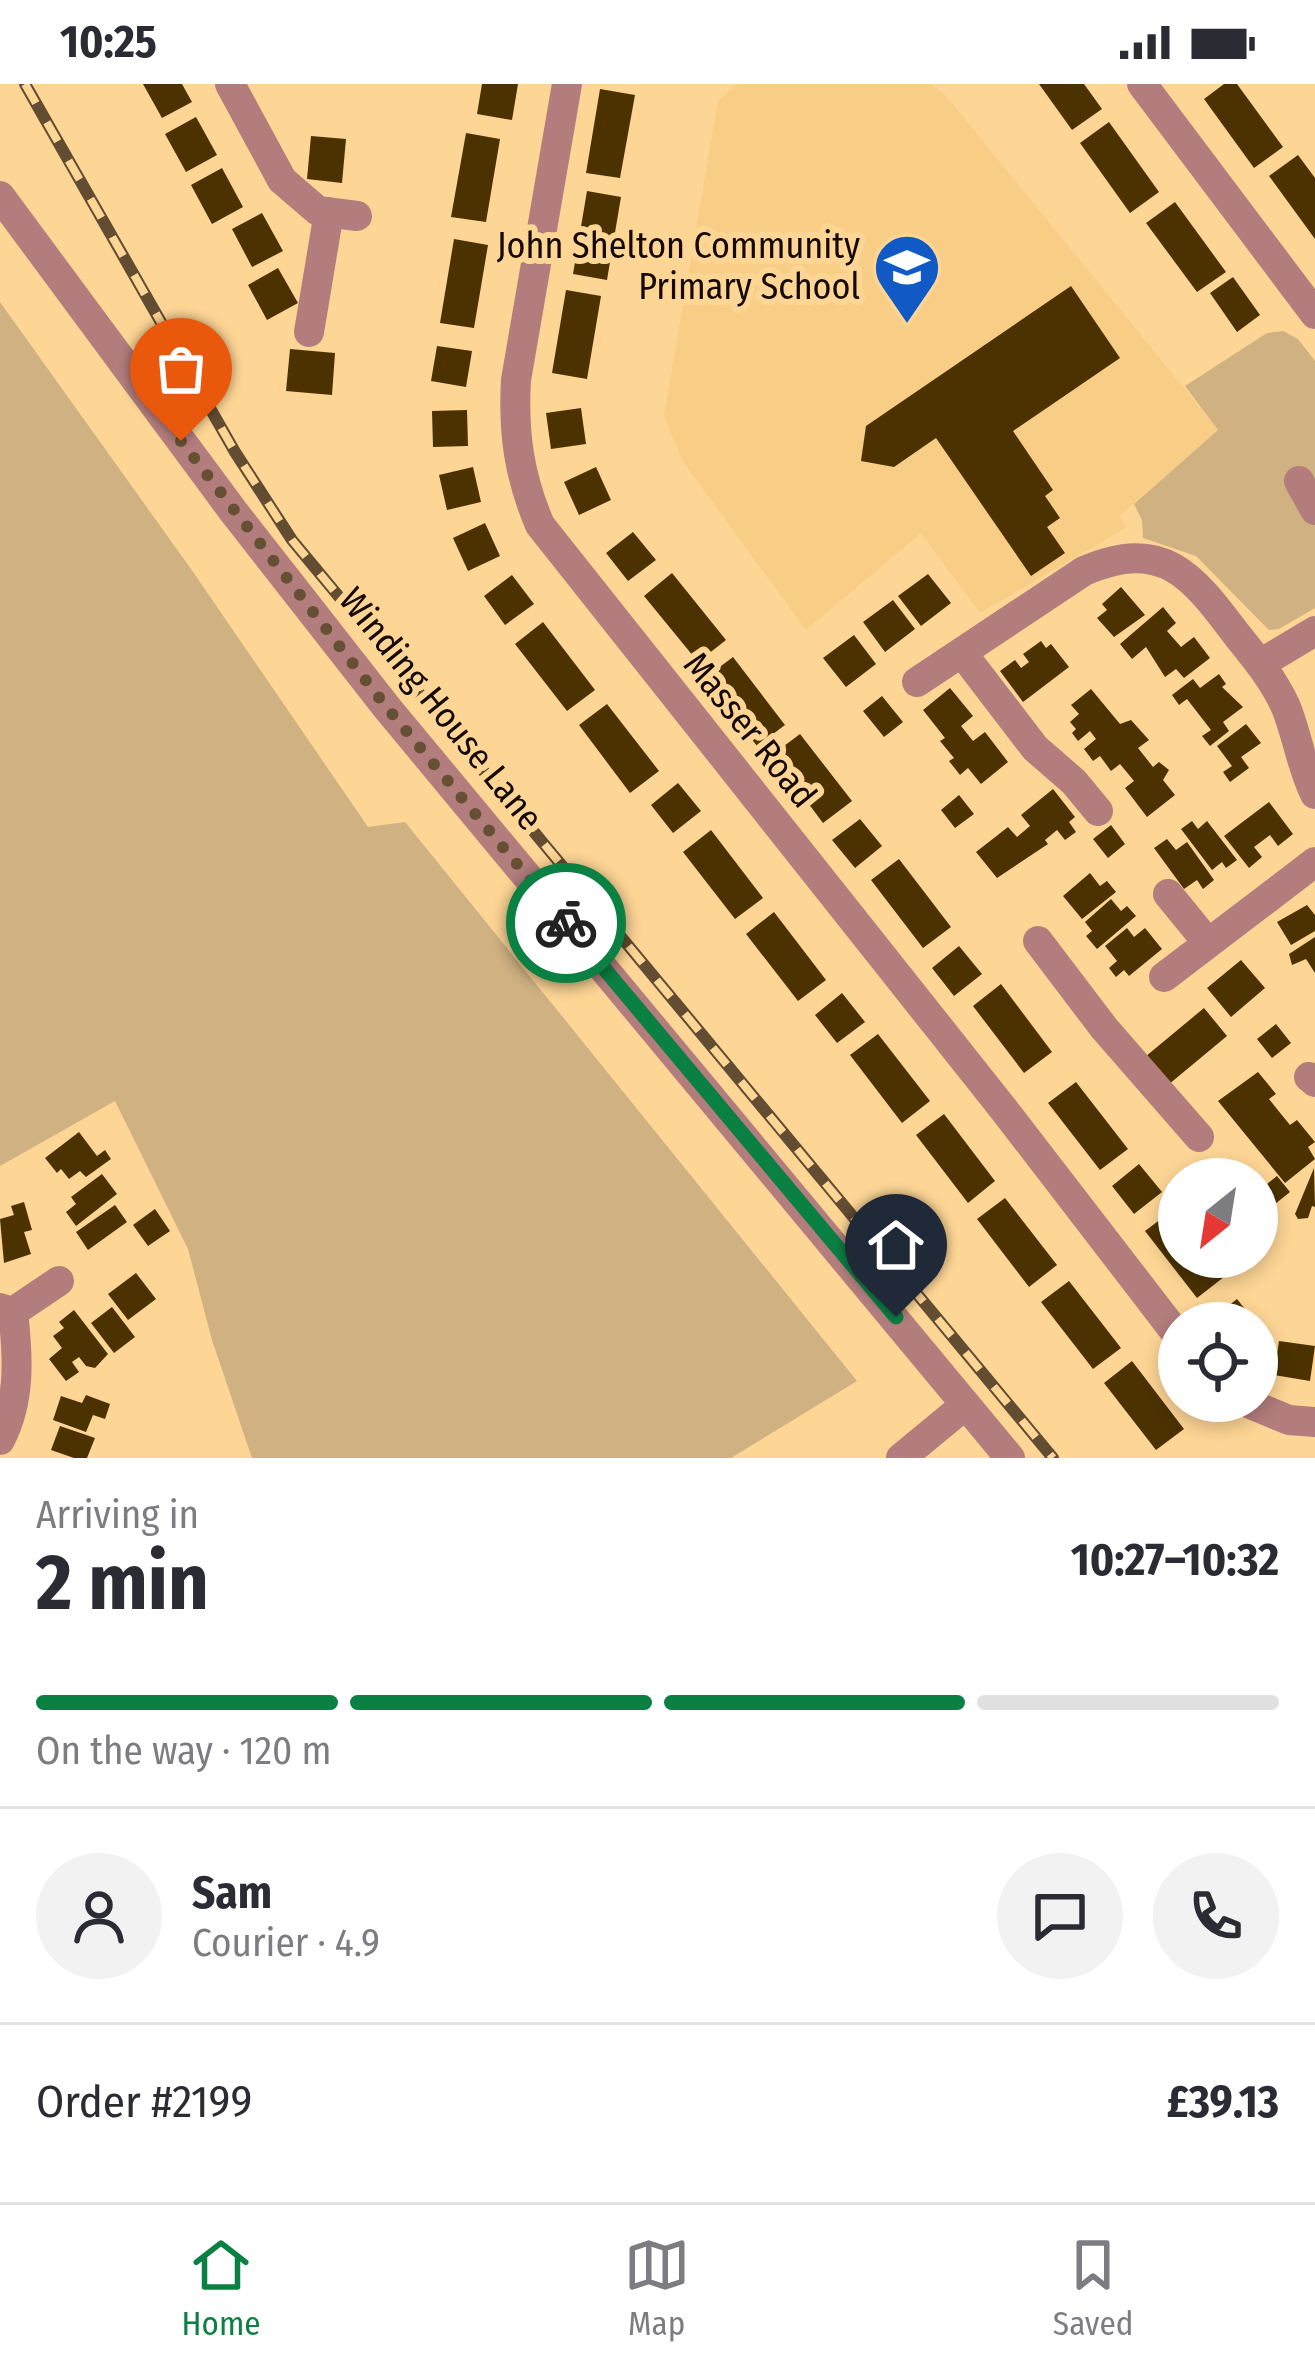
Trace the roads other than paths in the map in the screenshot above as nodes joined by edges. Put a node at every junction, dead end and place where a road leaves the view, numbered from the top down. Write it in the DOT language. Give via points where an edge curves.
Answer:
graph roads {
  1 [pos="230,84"];
  2 [pos="567,84"];
  3 [pos="1142,84"];
  4 [pos="0,196"];
  5 [pos="1315,314"];
  6 [pos="309,332"];
  7 [pos="1299,481"];
  8 [pos="1315,510"];
  9 [pos="1315,631"];
  10 [pos="962,654"];
  11 [pos="1260,664"];
  12 [pos="917,682"];
  13 [pos="1315,794"];
  14 [pos="1098,811"];
  15 [pos="1315,862"];
  16 [pos="1168,894"];
  17 [pos="1038,940"];
  18 [pos="1208,944"];
  19 [pos="1164,976"];
  20 [pos="1199,1137"];
  21 [pos="59,1281"];
  22 [pos="6,1310"];
  23 [pos="1158,1310"];
  24 [pos="935,1364"];
  25 [pos="964,1406"];
  26 [pos="1278,1415"];
  27 [pos="1315,1422"];
  28 [pos="0,1440"];
  29 [pos="901,1458"];
  30 [pos="1000,1458"];
  31 [pos="1010,1458"];
  1 -- 6 [label="street" via="282,180 318,211 343,214"];
  2 -- 23 [label="street, Masser Road" via="516,380 518,460 540,525"];
  3 -- 5 [label="street"];
  4 -- 24 [label="street, Winding House Lane" via="388,709"];
  7 -- 8 [label="street"];
  9 -- 11 [label="street"];
  10 -- 11 [label="street" via="1084,571 1138,556 1196,582"];
  10 -- 12 [label="street"];
  10 -- 14 [label="street" via="1035,748"];
  11 -- 13 [label="street" via="1284,703"];
  15 -- 18 [label="street"];
  16 -- 18 [label="street"];
  17 -- 20 [label="street"];
  18 -- 19 [label="street"];
  21 -- 22 [label="street"];
  22 -- 28 [label="street" via="18,1351 16,1392"];
  24 -- 25 [label="street, Winding House Lane"];
  24 -- 31 [label="street, Winding House Lane"];
  25 -- 29 [label="street"];
  25 -- 30 [label="street, Winding House Lane"];
  26 -- 27 [label="street"];
}
